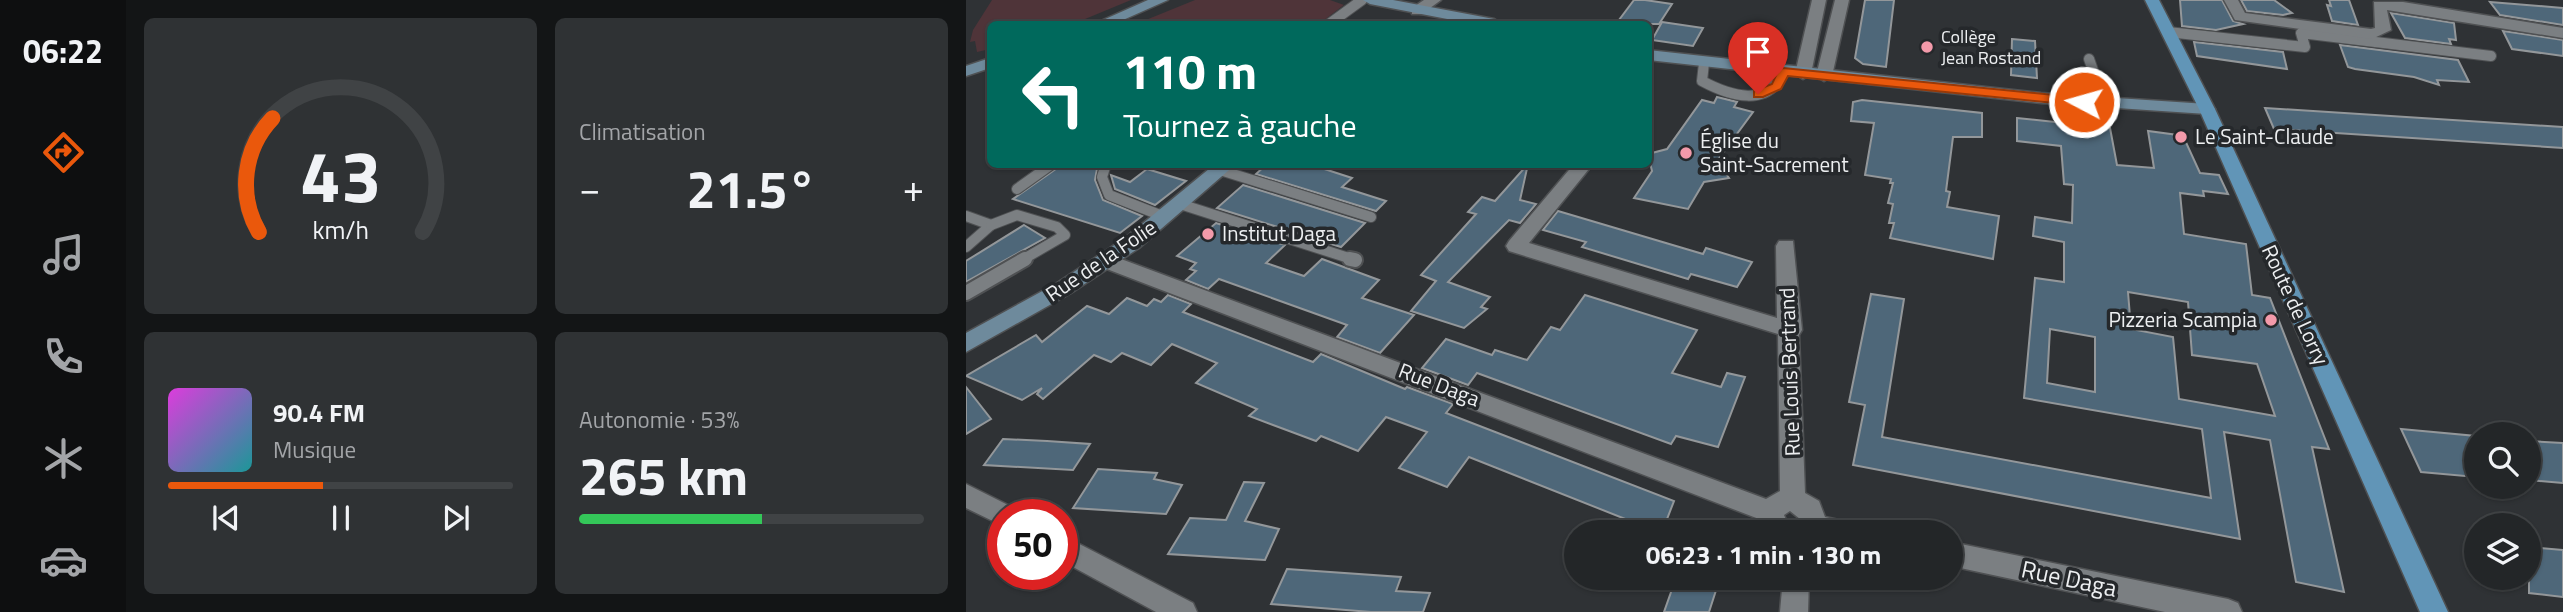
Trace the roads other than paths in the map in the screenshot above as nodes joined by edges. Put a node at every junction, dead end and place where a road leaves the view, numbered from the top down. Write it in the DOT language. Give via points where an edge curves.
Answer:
graph roads {
  1 [pos="1161,0"];
  2 [pos="1363,0"];
  3 [pos="1370,0"];
  4 [pos="1434,0"];
  5 [pos="1819,0"];
  6 [pos="1842,0"];
  7 [pos="2152,0"];
  8 [pos="2231,0"];
  9 [pos="2402,3"];
  10 [pos="1417,11"];
  11 [pos="1109,21"];
  12 [pos="1333,21"];
  13 [pos="1401,21"];
  14 [pos="1476,21"];
  15 [pos="2168,32"];
  16 [pos="2563,33"];
  17 [pos="1652,56"];
  18 [pos="2491,56"];
  19 [pos="2089,59"];
  20 [pos="1704,62"];
  21 [pos="987,64"];
  22 [pos="966,71"];
  23 [pos="1783,72"];
  24 [pos="1803,74"];
  25 [pos="1824,76"];
  26 [pos="2105,104"];
  27 [pos="2207,109"];
  28 [pos="1046,168"];
  29 [pos="1105,168"];
  30 [pos="1223,168"];
  31 [pos="1227,168"];
  32 [pos="1581,168"];
  33 [pos="1017,189"];
  34 [pos="1173,210"];
  35 [pos="966,216"];
  36 [pos="1371,217"];
  37 [pos="991,225"];
  38 [pos="1786,246"];
  39 [pos="966,247"];
  40 [pos="1355,260"];
  41 [pos="1106,261"];
  42 [pos="966,293"];
  43 [pos="1791,330"];
  44 [pos="966,344"];
  45 [pos="966,495"];
  46 [pos="1793,499"];
  47 [pos="987,506"];
  48 [pos="1770,520"];
  49 [pos="1775,520"];
  50 [pos="1809,520"];
  51 [pos="1078,556"];
  52 [pos="1963,557"];
  53 [pos="1795,590"];
  54 [pos="2162,605"];
  55 [pos="1183,612"];
  56 [pos="1794,612"];
  57 [pos="2228,612"];
  58 [pos="2434,612"];
  1 -- 11 [label="main road"];
  2 -- 12 [label="lane"];
  3 -- 10 [label="main road"];
  4 -- 10 [label="street"];
  5 -- 24 [label="street"];
  6 -- 25 [label="street"];
  7 -- 15 [label="main road, Route de Lorry"];
  8 -- 9 [label="street" via="2240,17 2372,34 2383,30 2379,5"];
  9 -- 16 [label="street"];
  10 -- 13 [label="main road"];
  10 -- 14 [label="main road"];
  15 -- 18 [label="lane" via="2305,47 2301,33"];
  15 -- 27 [label="main road, Route de Lorry"];
  17 -- 20 [label="main road"];
  19 -- 26 [label="lane"];
  20 -- 23 [label="main road"];
  20 -- 23 [label="lane" via="1702,81 1746,95 1770,91"];
  21 -- 22 [label="main road"];
  23 -- 24 [label="main road"];
  24 -- 25 [label="main road"];
  25 -- 26 [label="main road"];
  26 -- 27 [label="main road"];
  27 -- 58 [label="main road, Route de Lorry"];
  28 -- 33 [label="lane"];
  29 -- 34 [label="lane" via="1102,177 1110,195"];
  30 -- 34 [label="main road, Rue de la Folie"];
  31 -- 36 [label="lane"];
  32 -- 43 [label="street" via="1516,246"];
  34 -- 40 [label="lane"];
  34 -- 41 [label="main road, Rue de la Folie"];
  35 -- 37 [label="lane"];
  37 -- 39 [label="lane"];
  37 -- 42 [label="lane" via="1017,215 1057,227 1065,235"];
  38 -- 43 [label="street, Rue Louis Bertrand"];
  41 -- 44 [label="main road, Rue de la Folie"];
  41 -- 48 [label="street, Rue Daga"];
  43 -- 46 [label="street, Rue Louis Bertrand"];
  45 -- 47 [label="street"];
  46 -- 49 [label="street" via="1778,503"];
  46 -- 50 [label="street" via="1810,509"];
  51 -- 55 [label="street"];
  52 -- 54 [label="street, Rue Daga"];
  53 -- 56 [label="street"];
  54 -- 57 [label="street, Rue Daga"];
}
